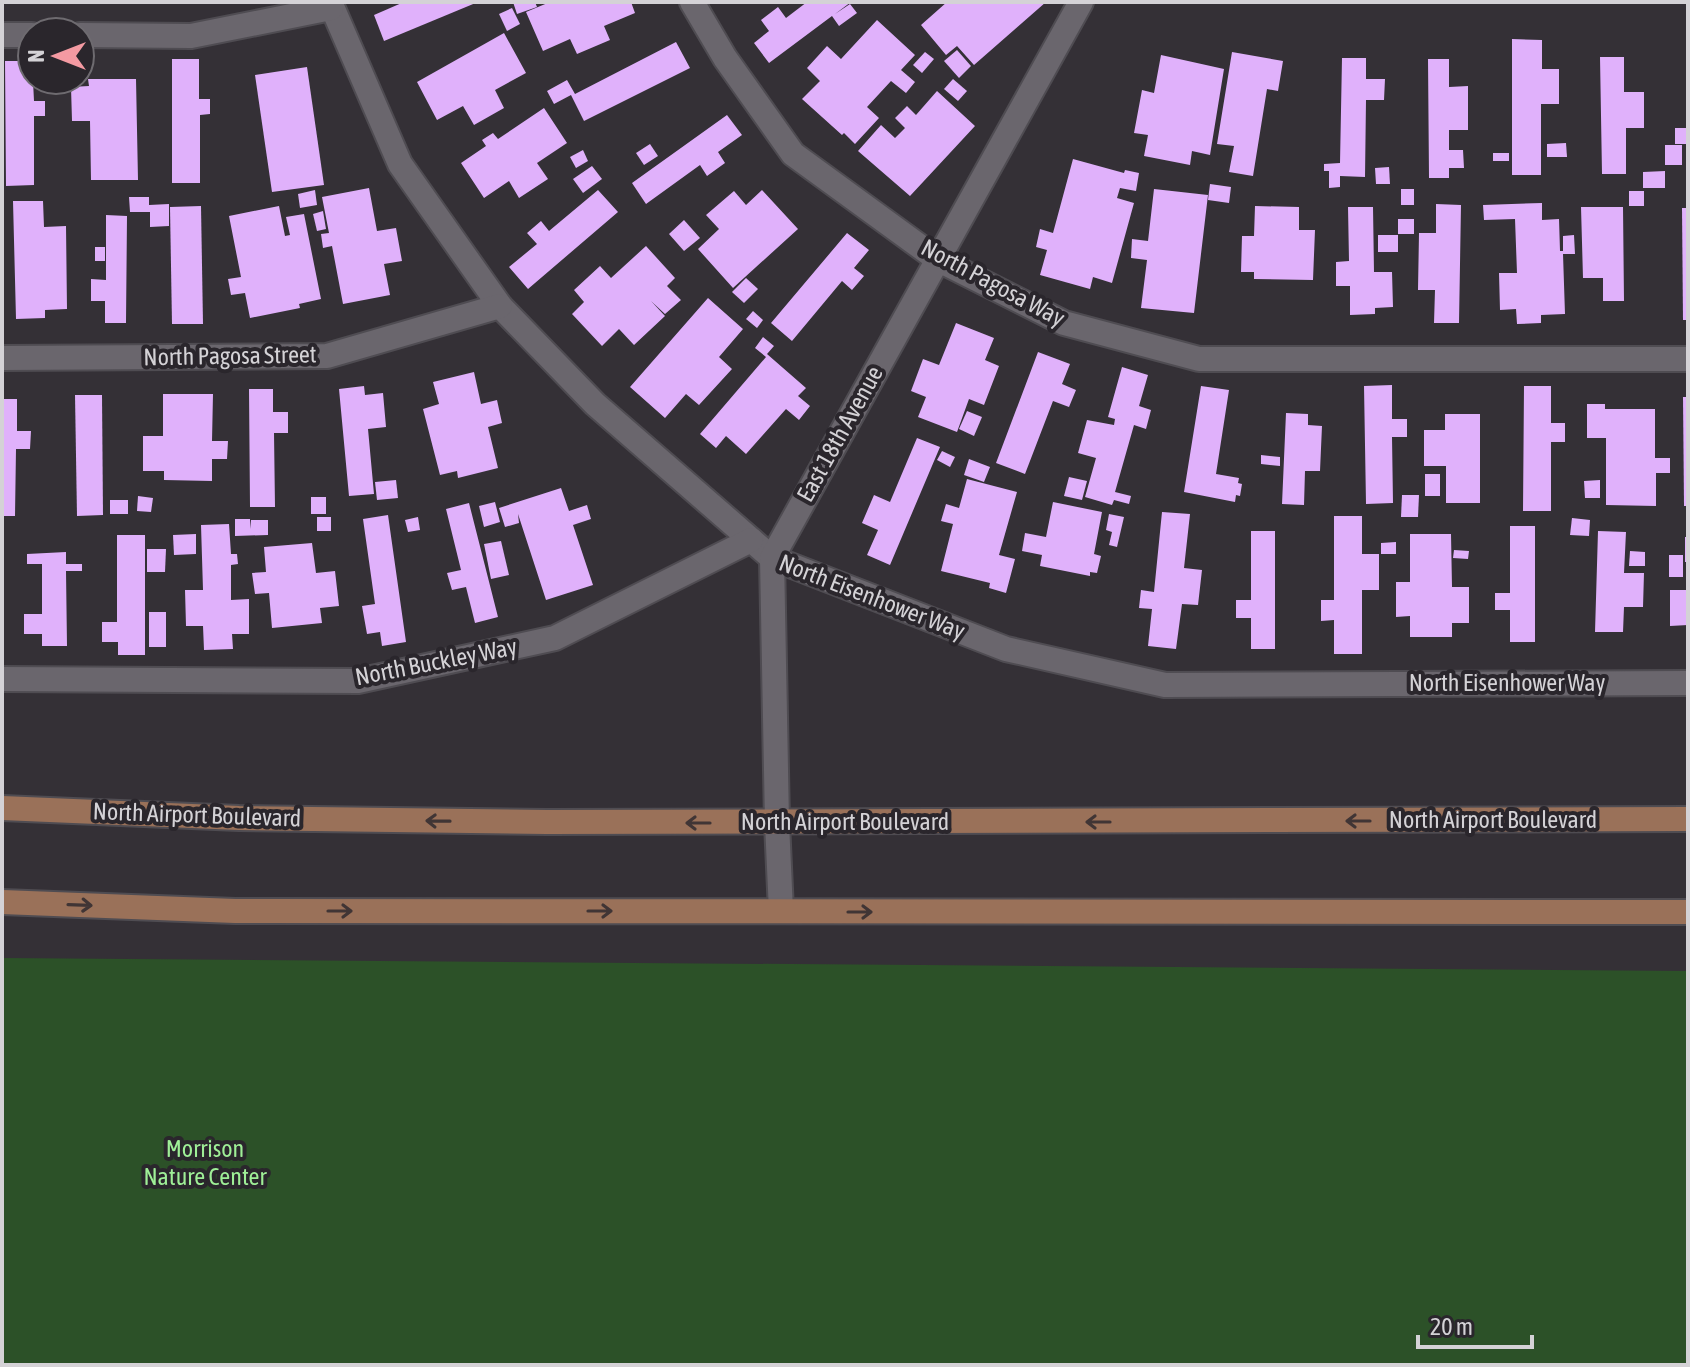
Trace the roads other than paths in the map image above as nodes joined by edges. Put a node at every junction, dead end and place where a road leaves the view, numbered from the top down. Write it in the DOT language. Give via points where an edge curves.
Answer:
graph roads {
  1 [pos="692,2"];
  2 [pos="1081,2"];
  3 [pos="330,5"];
  4 [pos="96,35"];
  5 [pos="937,259"];
  6 [pos="500,306"];
  7 [pos="2,358"];
  8 [pos="1688,359"];
  9 [pos="751,540"];
  10 [pos="772,558"];
  11 [pos="2,679"];
  12 [pos="1688,683"];
  13 [pos="2,808"];
  14 [pos="1688,819"];
  15 [pos="777,823"];
  16 [pos="2,902"];
  17 [pos="781,911"];
  18 [pos="1688,912"];
  1 -- 5 [label="street, North Pagosa Way" via="793,154"];
  2 -- 5 [label="street, East 18th Avenue"];
  3 -- 4 [label="street" via="191,36"];
  3 -- 6 [label="street, North Eisenhower Way" via="400,164"];
  5 -- 8 [label="street, North Pagosa Way" via="1064,323 1199,359"];
  5 -- 10 [label="street, East 18th Avenue"];
  6 -- 7 [label="street, North Pagosa Street" via="327,356"];
  6 -- 9 [label="street, North Eisenhower Way" via="595,404"];
  9 -- 10 [label="street, North Eisenhower Way"];
  9 -- 11 [label="street, North Buckley Way" via="555,638 358,681"];
  10 -- 12 [label="street, North Eisenhower Way" via="1006,649 1165,685"];
  10 -- 15 [label="street, East 18th Avenue"];
  15 -- 13 [label="main road, North Airport Boulevard, one-way" via="239,818"];
  14 -- 15 [label="main road, North Airport Boulevard, one-way"];
  15 -- 17 [label="street, East 18th Avenue"];
  16 -- 17 [label="main road, one-way" via="235,911"];
  17 -- 18 [label="main road, one-way"];
}
